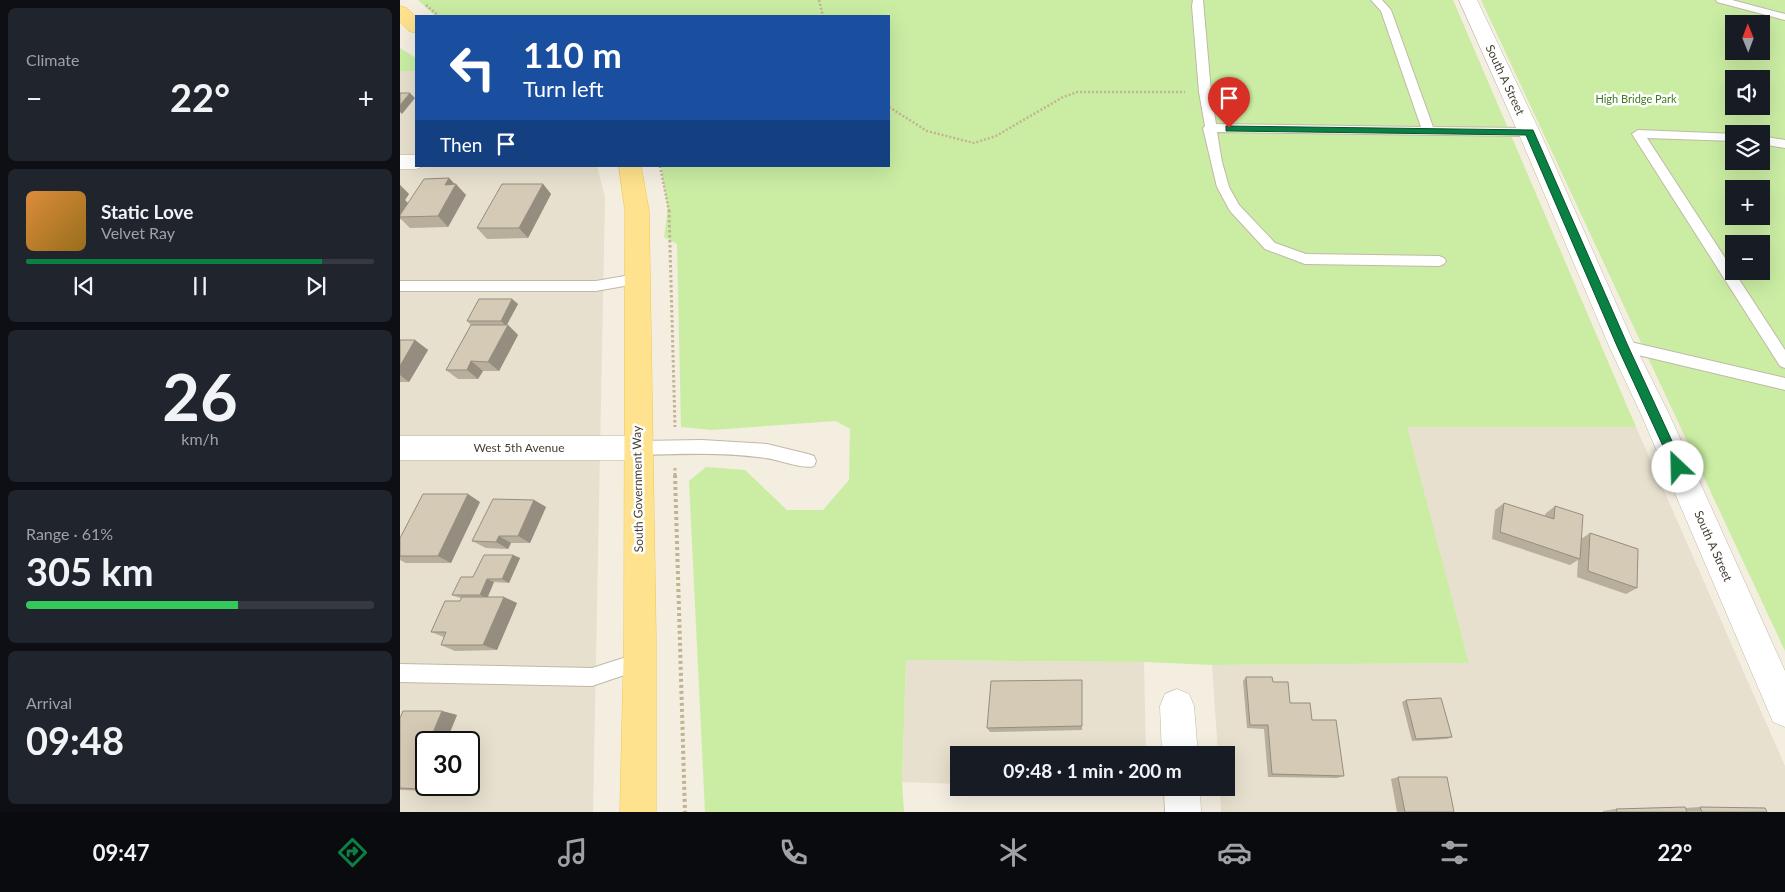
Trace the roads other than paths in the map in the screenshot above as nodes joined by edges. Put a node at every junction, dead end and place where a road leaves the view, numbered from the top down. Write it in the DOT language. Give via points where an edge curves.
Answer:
graph roads {
  1 [pos="1198,0"];
  2 [pos="1376,0"];
  3 [pos="1468,0"];
  4 [pos="1721,0"];
  5 [pos="400,12"];
  6 [pos="1785,17"];
  7 [pos="415,26"];
  8 [pos="1210,128"];
  9 [pos="1428,130"];
  10 [pos="1530,132"];
  11 [pos="1725,137"];
  12 [pos="1770,142"];
  13 [pos="1785,144"];
  14 [pos="400,162"];
  15 [pos="415,162"];
  16 [pos="630,167"];
  17 [pos="1439,261"];
  18 [pos="636,279"];
  19 [pos="400,286"];
  20 [pos="1622,346"];
  21 [pos="1785,362"];
  22 [pos="1785,384"];
  23 [pos="400,448"];
  24 [pos="638,448"];
  25 [pos="808,460"];
  26 [pos="639,662"];
  27 [pos="400,673"];
  28 [pos="1177,706"];
  29 [pos="1785,710"];
  30 [pos="1179,746"];
  31 [pos="1182,796"];
  32 [pos="638,812"];
  33 [pos="1183,812"];
  1 -- 8 [label="lane" via="1196,6"];
  2 -- 9 [label="lane" via="1386,10"];
  3 -- 10 [label="street, South A Street"];
  4 -- 6 [label="lane"];
  5 -- 7 [label="main road"];
  8 -- 9 [label="lane"];
  8 -- 17 [label="lane" via="1223,187 1234,208 1270,246 1305,259"];
  9 -- 10 [label="lane"];
  10 -- 20 [label="street, South A Street"];
  11 -- 21 [label="lane" via="1638,134"];
  12 -- 13 [label="lane"];
  14 -- 15 [label="street"];
  16 -- 18 [label="main road, South Government Way" via="636,211"];
  18 -- 19 [label="lane" via="596,286"];
  18 -- 24 [label="main road, South Government Way"];
  20 -- 22 [label="lane"];
  20 -- 29 [label="street, South A Street"];
  23 -- 24 [label="street, West 5th Avenue"];
  24 -- 25 [label="lane" via="757,449"];
  24 -- 26 [label="main road, South Government Way"];
  26 -- 27 [label="lane" via="592,677"];
  26 -- 32 [label="main road, South Government Way"];
  28 -- 30 [label="street"];
  31 -- 33 [label="street"];
}
